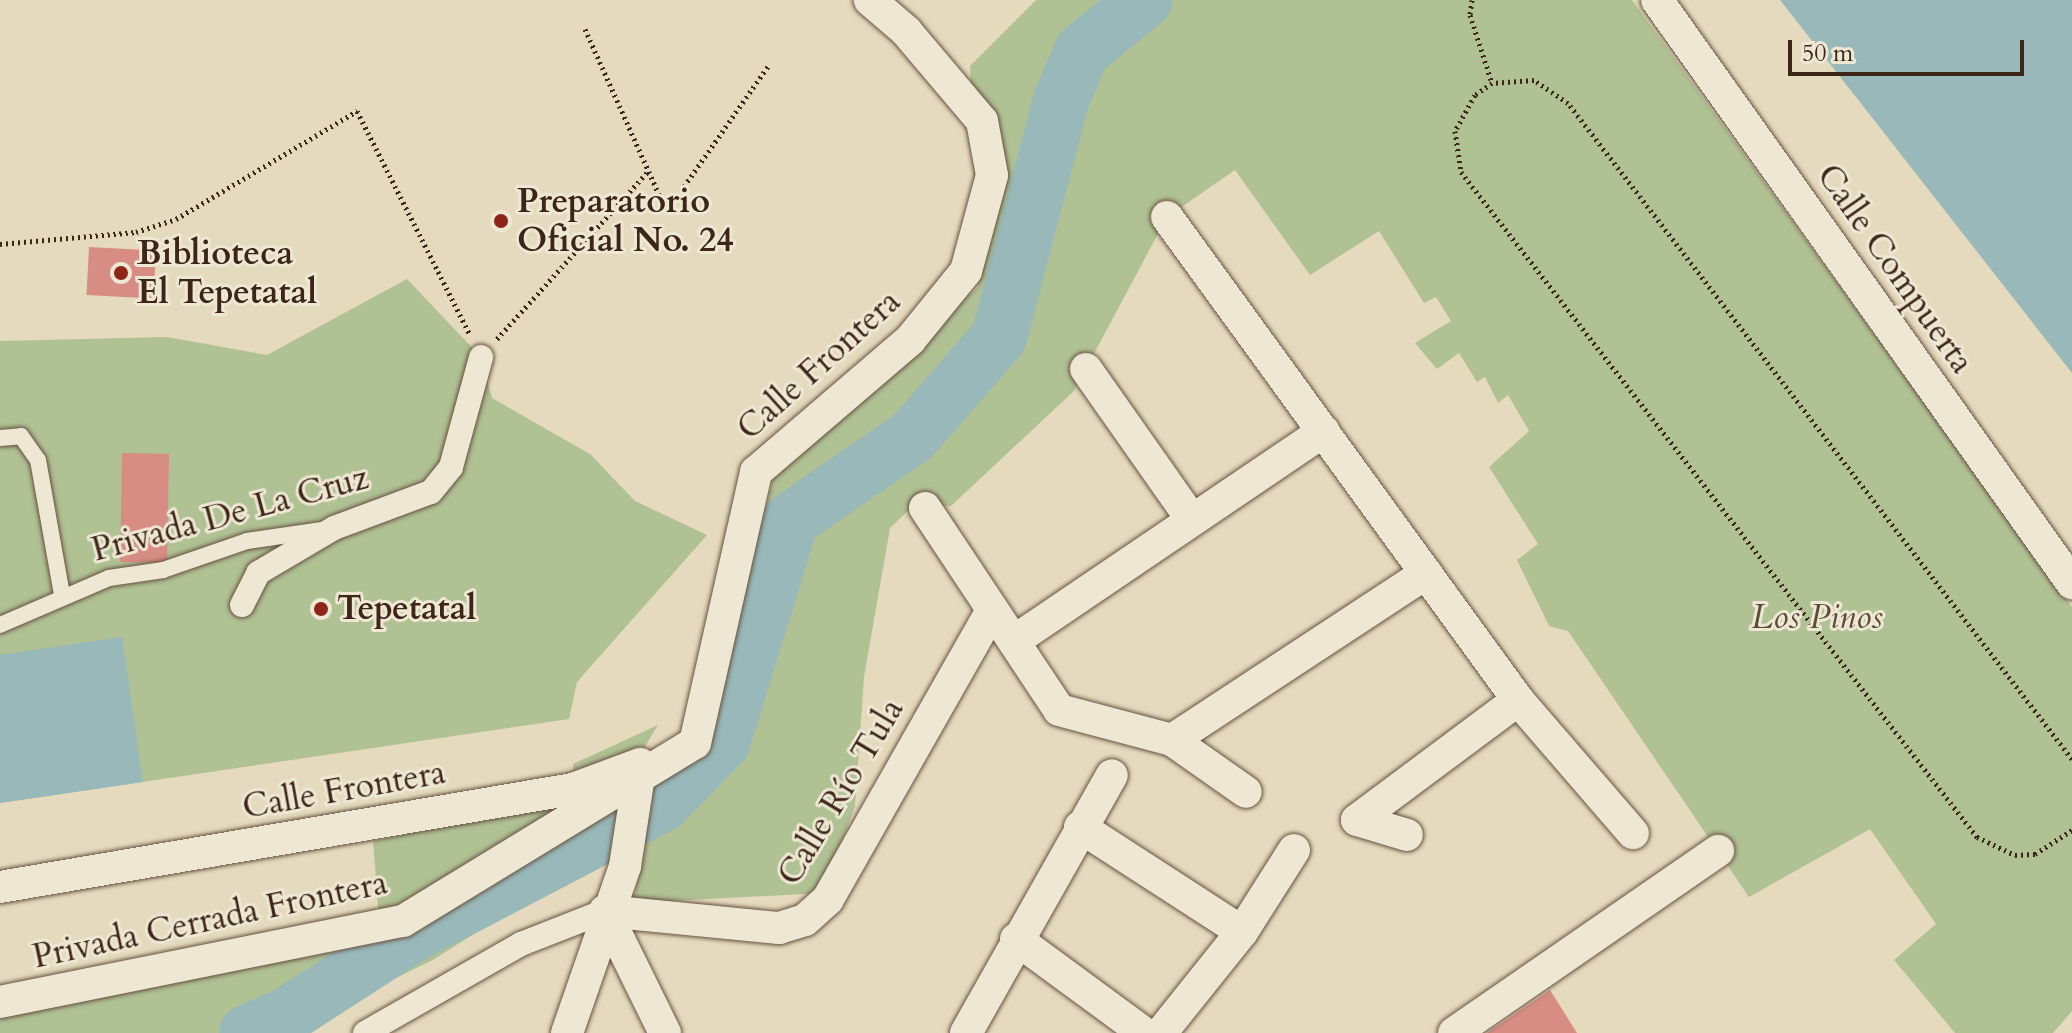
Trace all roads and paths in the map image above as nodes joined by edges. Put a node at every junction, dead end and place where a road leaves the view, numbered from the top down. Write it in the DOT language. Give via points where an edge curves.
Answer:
graph roads {
  1 [pos="870,0"];
  2 [pos="1472,0"];
  3 [pos="1657,0"];
  4 [pos="585,29"];
  5 [pos="769,65"];
  6 [pos="1492,83"];
  7 [pos="649,170"];
  8 [pos="1167,217"];
  9 [pos="0,244"];
  10 [pos="481,357"];
  11 [pos="1086,369"];
  12 [pos="1324,431"];
  13 [pos="0,438"];
  14 [pos="925,508"];
  15 [pos="1192,520"];
  16 [pos="334,528"];
  17 [pos="1426,573"];
  18 [pos="2072,583"];
  19 [pos="62,595"];
  20 [pos="242,605"];
  21 [pos="992,610"];
  22 [pos="0,625"];
  23 [pos="1014,641"];
  24 [pos="1518,700"];
  25 [pos="1172,740"];
  26 [pos="695,743"];
  27 [pos="2072,759"];
  28 [pos="1112,775"];
  29 [pos="638,782"];
  30 [pos="1246,792"];
  31 [pos="1080,827"];
  32 [pos="2072,832"];
  33 [pos="1633,833"];
  34 [pos="1407,835"];
  35 [pos="1294,850"];
  36 [pos="1718,851"];
  37 [pos="0,887"];
  38 [pos="605,911"];
  39 [pos="1242,932"];
  40 [pos="1016,939"];
  41 [pos="0,1002"];
  42 [pos="365,1033"];
  43 [pos="567,1033"];
  44 [pos="665,1033"];
  45 [pos="966,1033"];
  46 [pos="1144,1033"];
  47 [pos="1161,1033"];
  48 [pos="1454,1033"];
  1 -- 26 [label="street, Calle Frontera" via="906,31 982,121 992,175 966,271 910,340 756,472"];
  2 -- 6 [label="path" via="1470,15"];
  3 -- 18 [label="street, Calle Compuerta"];
  4 -- 7 [label="path"];
  5 -- 7 [label="path" via="667,212"];
  6 -- 27 [label="path" via="1534,80 1568,103"];
  6 -- 32 [label="path" via="1461,111 1454,152 1461,172 1977,837 2015,855 2055,846"];
  7 -- 10 [label="path"];
  8 -- 12 [label="street"];
  9 -- 10 [label="path" via="136,232 176,219 357,111"];
  10 -- 16 [label="street, Privada De La Cruz" via="451,467 431,492"];
  11 -- 15 [label="street"];
  12 -- 15 [label="street"];
  12 -- 17 [label="street"];
  13 -- 19 [label="lane" via="21,436 38,460"];
  14 -- 21 [label="street"];
  15 -- 23 [label="street"];
  16 -- 19 [label="lane, Privada De La Cruz" via="247,541"];
  16 -- 20 [label="street" via="258,573"];
  17 -- 24 [label="street"];
  17 -- 25 [label="street"];
  19 -- 22 [label="lane, Privada De La Cruz"];
  21 -- 23 [label="street"];
  21 -- 38 [label="street, Calle Río Tula" via="828,899 805,920 779,928"];
  23 -- 25 [label="street" via="1059,710"];
  24 -- 33 [label="street"];
  24 -- 34 [label="street" via="1357,820"];
  25 -- 30 [label="street"];
  26 -- 29 [label="street"];
  26 -- 37 [label="street, Calle Frontera" via="573,789"];
  28 -- 31 [label="street"];
  29 -- 38 [label="street" via="625,866"];
  29 -- 41 [label="street, Privada Cerrada Frontera" via="403,921"];
  31 -- 39 [label="street"];
  31 -- 40 [label="street"];
  35 -- 39 [label="street"];
  36 -- 48 [label="street"];
  38 -- 42 [label="street" via="521,944"];
  38 -- 43 [label="street"];
  38 -- 44 [label="street"];
  39 -- 47 [label="street"];
  40 -- 45 [label="street"];
  40 -- 46 [label="street"];
}
